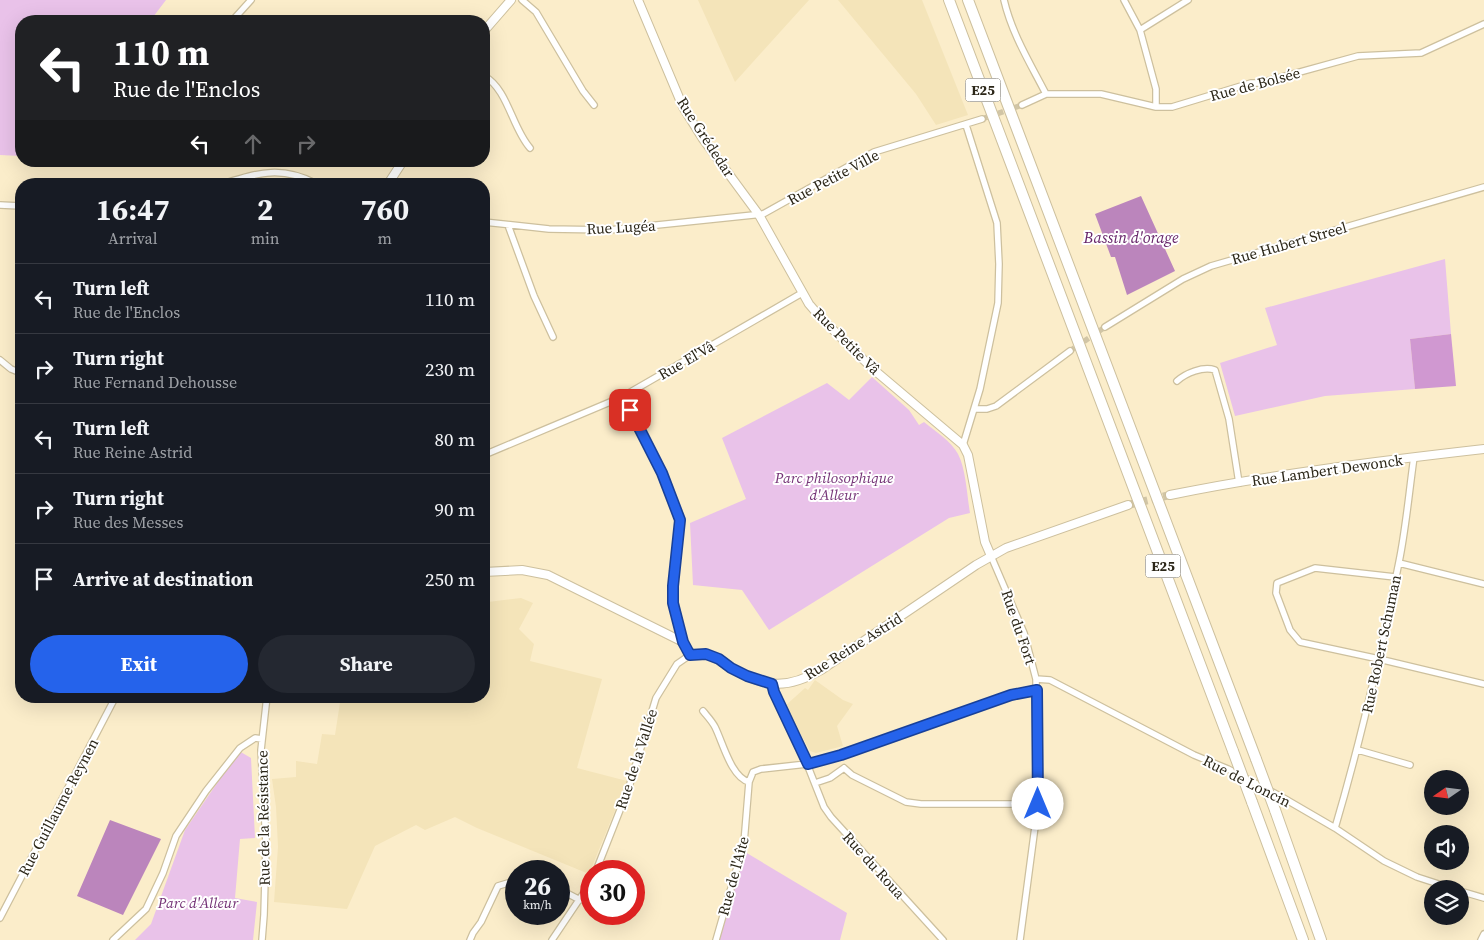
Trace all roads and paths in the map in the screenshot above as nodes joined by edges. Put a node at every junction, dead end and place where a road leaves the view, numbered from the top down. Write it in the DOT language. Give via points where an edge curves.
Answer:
graph roads {
  1 [pos="251,0"];
  2 [pos="511,0"];
  3 [pos="522,0"];
  4 [pos="638,0"];
  5 [pos="949,0"];
  6 [pos="968,0"];
  7 [pos="1004,0"];
  8 [pos="1124,0"];
  9 [pos="1188,0"];
  10 [pos="237,15"];
  11 [pos="490,24"];
  12 [pos="1484,24"];
  13 [pos="1140,30"];
  14 [pos="490,79"];
  15 [pos="1046,94"];
  16 [pos="594,105"];
  17 [pos="1022,105"];
  18 [pos="1156,107"];
  19 [pos="982,119"];
  20 [pos="966,125"];
  21 [pos="530,148"];
  22 [pos="399,167"];
  23 [pos="241,178"];
  24 [pos="305,178"];
  25 [pos="392,178"];
  26 [pos="1484,187"];
  27 [pos="0,205"];
  28 [pos="15,206"];
  29 [pos="758,215"];
  30 [pos="490,223"];
  31 [pos="508,225"];
  32 [pos="802,293"];
  33 [pos="1105,328"];
  34 [pos="553,337"];
  35 [pos="1070,351"];
  36 [pos="0,360"];
  37 [pos="15,371"];
  38 [pos="1177,381"];
  39 [pos="622,397"];
  40 [pos="974,408"];
  41 [pos="963,445"];
  42 [pos="1484,449"];
  43 [pos="490,452"];
  44 [pos="1414,457"];
  45 [pos="1239,483"];
  46 [pos="1170,495"];
  47 [pos="1128,505"];
  48 [pos="991,556"];
  49 [pos="1399,563"];
  50 [pos="490,572"];
  51 [pos="1395,576"];
  52 [pos="1484,584"];
  53 [pos="683,642"];
  54 [pos="690,655"];
  55 [pos="1379,659"];
  56 [pos="1036,679"];
  57 [pos="772,684"];
  58 [pos="1484,684"];
  59 [pos="1037,690"];
  60 [pos="112,703"];
  61 [pos="266,703"];
  62 [pos="703,711"];
  63 [pos="262,739"];
  64 [pos="1358,750"];
  65 [pos="841,755"];
  66 [pos="808,764"];
  67 [pos="1410,765"];
  68 [pos="844,768"];
  69 [pos="749,782"];
  70 [pos="815,783"];
  71 [pos="1038,804"];
  72 [pos="1335,828"];
  73 [pos="600,860"];
  74 [pos="1426,880"];
  75 [pos="505,884"];
  76 [pos="1469,894"];
  77 [pos="570,895"];
  78 [pos="1484,898"];
  79 [pos="580,900"];
  80 [pos="0,918"];
  81 [pos="1484,934"];
  82 [pos="113,940"];
  83 [pos="262,940"];
  84 [pos="470,940"];
  85 [pos="552,940"];
  86 [pos="716,940"];
  87 [pos="943,940"];
  88 [pos="1020,940"];
  89 [pos="1302,940"];
  90 [pos="1321,940"];
  91 [pos="1481,940"];
  1 -- 10 [label="street"];
  2 -- 11 [label="street"];
  3 -- 16 [label="street" via="536,12"];
  4 -- 29 [label="street, Rue Grédedar" via="682,107"];
  5 -- 89 [label="highway, E25, bridge"];
  6 -- 90 [label="highway, E25, bridge" via="1275,810"];
  7 -- 15 [label="street" via="1018,41"];
  8 -- 13 [label="street"];
  9 -- 13 [label="street"];
  12 -- 18 [label="street, Rue de Bolsée" via="1421,53 1358,56 1172,107"];
  13 -- 18 [label="street" via="1156,89"];
  14 -- 21 [label="street" via="499,89"];
  15 -- 17 [label="street, Rue de Bolsée"];
  15 -- 18 [label="street, Rue de Bolsée" via="1101,94"];
  19 -- 20 [label="street, Rue Petite Ville"];
  20 -- 29 [label="street, Rue Petite Ville" via="874,152"];
  20 -- 40 [label="street" via="997,223 999,264 998,303"];
  22 -- 25 [label="street"];
  23 -- 24 [label="street" via="272,172"];
  26 -- 33 [label="street, Rue Hubert Streel" via="1211,266"];
  27 -- 28 [label="street"];
  29 -- 31 [label="street, Rue Lugéa" via="609,230"];
  29 -- 32 [label="street, Rue Petite Vâ"];
  30 -- 31 [label="street, Rue Lugéa"];
  31 -- 34 [label="street"];
  32 -- 39 [label="street, Rue El'Vâ"];
  32 -- 41 [label="street, Rue Petite Vâ" via="821,318 873,369"];
  35 -- 40 [label="street" via="996,406"];
  36 -- 37 [label="street"];
  38 -- 45 [label="street" via="1198,370 1215,370 1229,419"];
  39 -- 43 [label="street, Rue El'Vâ"];
  39 -- 53 [label="street" via="662,473 680,520 673,603"];
  40 -- 41 [label="street"];
  41 -- 48 [label="street"];
  42 -- 44 [label="street, Rue Lambert Dewonck"];
  44 -- 45 [label="street, Rue Lambert Dewonck"];
  44 -- 49 [label="street, Rue Robert Schuman"];
  45 -- 46 [label="street, Rue Lambert Dewonck"];
  47 -- 48 [label="street"];
  48 -- 56 [label="street, Rue du Fort" via="1024,633"];
  48 -- 57 [label="street, Rue Reine Astrid" via="821,670 794,683"];
  49 -- 51 [label="street, Rue Robert Schuman"];
  49 -- 52 [label="street"];
  50 -- 53 [label="street" via="522,570 548,575"];
  51 -- 55 [label="street, Rue Robert Schuman"];
  51 -- 55 [label="street" via="1315,568 1278,583 1276,593 1290,630 1300,642"];
  53 -- 54 [label="street"];
  54 -- 57 [label="street, Rue Reine Astrid" via="706,654 747,676"];
  54 -- 73 [label="street, Rue de la Vallée" via="677,664 656,698 629,787"];
  55 -- 58 [label="street"];
  55 -- 64 [label="street, Rue Robert Schuman"];
  56 -- 59 [label="street, Rue du Fort"];
  56 -- 72 [label="street, Rue de Loncin" via="1050,680 1073,691 1280,796"];
  57 -- 66 [label="street, Rue du Roua"];
  59 -- 65 [label="street" via="1011,695"];
  59 -- 71 [label="street, Rue du Fort"];
  60 -- 80 [label="street, Rue Guillaume Reynen"];
  61 -- 63 [label="street, Rue de la Résistance"];
  62 -- 69 [label="street" via="714,724 737,773"];
  63 -- 82 [label="street" via="255,738 240,748 211,783 176,836 146,908"];
  63 -- 83 [label="street, Rue de la Résistance" via="266,843"];
  64 -- 67 [label="street"];
  64 -- 72 [label="street, Rue Robert Schuman"];
  65 -- 66 [label="street"];
  65 -- 68 [label="street"];
  66 -- 69 [label="street" via="756,771"];
  66 -- 70 [label="street, Rue du Roua"];
  68 -- 70 [label="street"];
  68 -- 71 [label="street" via="852,776 906,802"];
  69 -- 86 [label="street, Rue de l'Aîte" via="744,843"];
  70 -- 87 [label="street, Rue du Roua" via="831,817"];
  71 -- 88 [label="street, Rue du Fort"];
  72 -- 74 [label="street, Rue de Loncin" via="1384,861"];
  75 -- 84 [label="street" via="498,886"];
  76 -- 78 [label="street"];
  77 -- 79 [label="street"];
  79 -- 85 [label="street"];
  81 -- 91 [label="street"];
}
